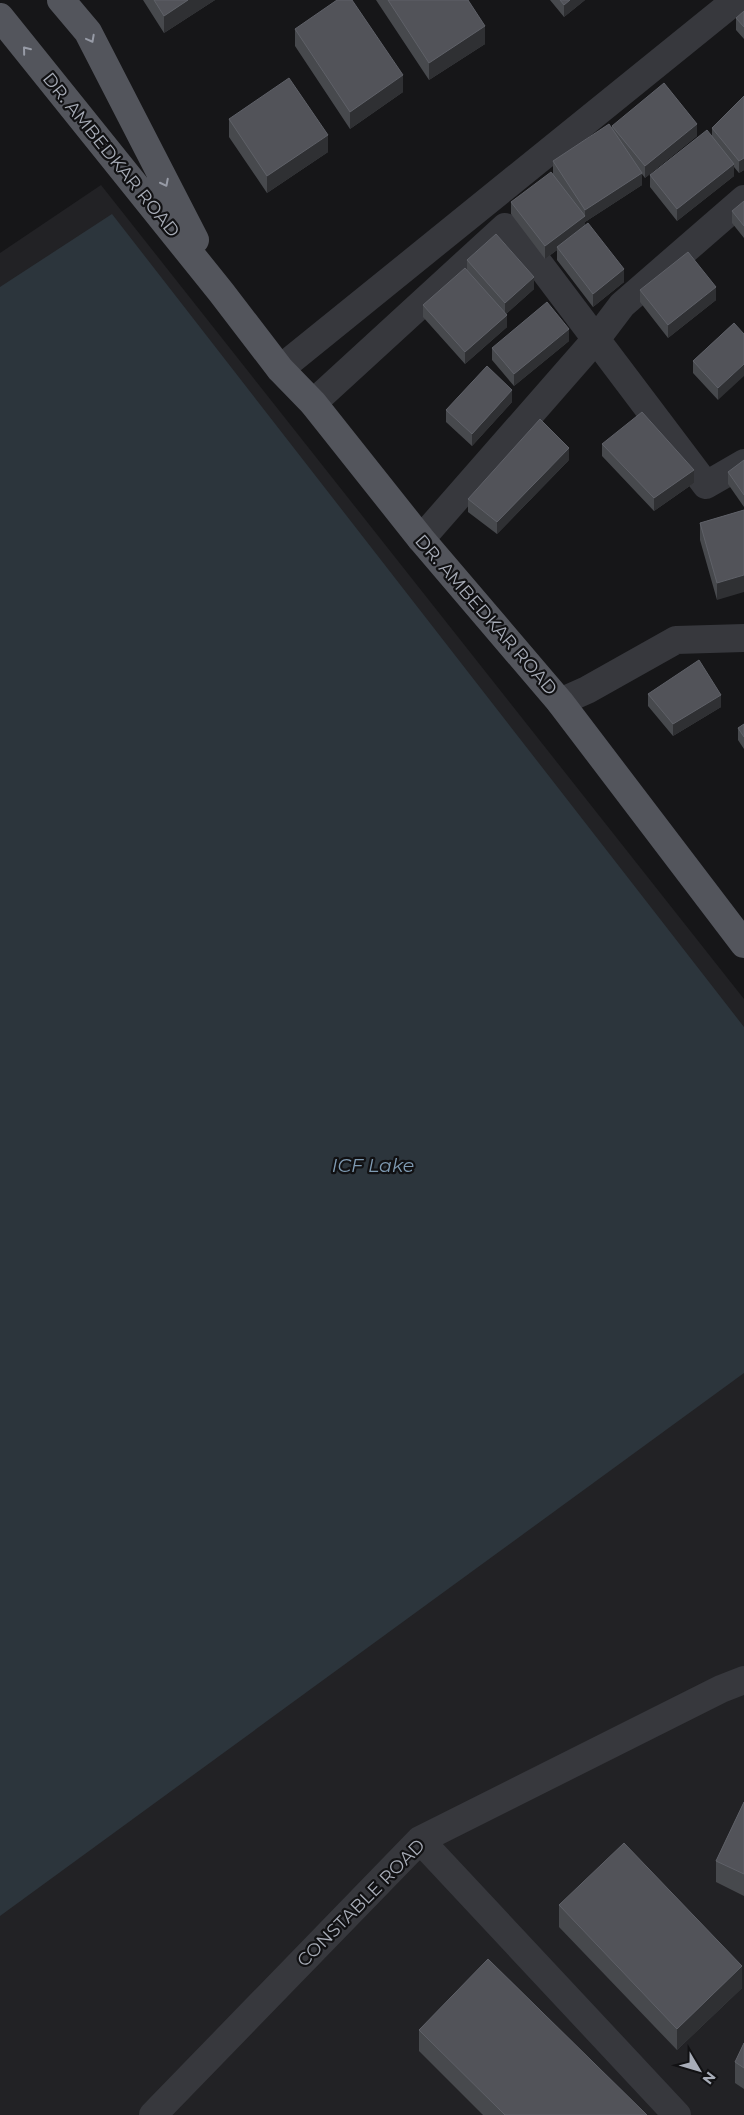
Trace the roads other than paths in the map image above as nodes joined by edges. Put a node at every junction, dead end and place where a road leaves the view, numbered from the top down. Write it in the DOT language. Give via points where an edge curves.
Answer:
graph roads {
  1 [pos="61,0"];
  2 [pos="736,0"];
  3 [pos="0,18"];
  4 [pos="744,199"];
  5 [pos="221,292"];
  6 [pos="597,338"];
  7 [pos="280,370"];
  8 [pos="313,403"];
  9 [pos="744,463"];
  10 [pos="421,539"];
  11 [pos="744,638"];
  12 [pos="560,702"];
  13 [pos="744,944"];
  14 [pos="744,1680"];
  15 [pos="420,1840"];
  16 [pos="154,2115"];
  17 [pos="678,2115"];
  1 -- 5 [label="main road, DR. AMBEDKAR ROAD, one-way" via="88,32"];
  2 -- 7 [label="street"];
  5 -- 3 [label="main road, DR. AMBEDKAR ROAD, one-way"];
  4 -- 6 [label="street" via="622,305"];
  5 -- 7 [label="main road, DR. AMBEDKAR ROAD"];
  6 -- 8 [label="street" via="516,235 505,227"];
  6 -- 9 [label="street" via="706,485"];
  6 -- 10 [label="street"];
  7 -- 8 [label="main road, DR. AMBEDKAR ROAD"];
  8 -- 10 [label="main road, DR. AMBEDKAR ROAD"];
  10 -- 12 [label="main road, DR. AMBEDKAR ROAD"];
  11 -- 12 [label="street" via="676,640"];
  12 -- 13 [label="main road, DR. AMBEDKAR ROAD"];
  14 -- 15 [label="street, CONSTABLE ROAD"];
  15 -- 16 [label="street, CONSTABLE ROAD"];
  15 -- 17 [label="street"];
}
